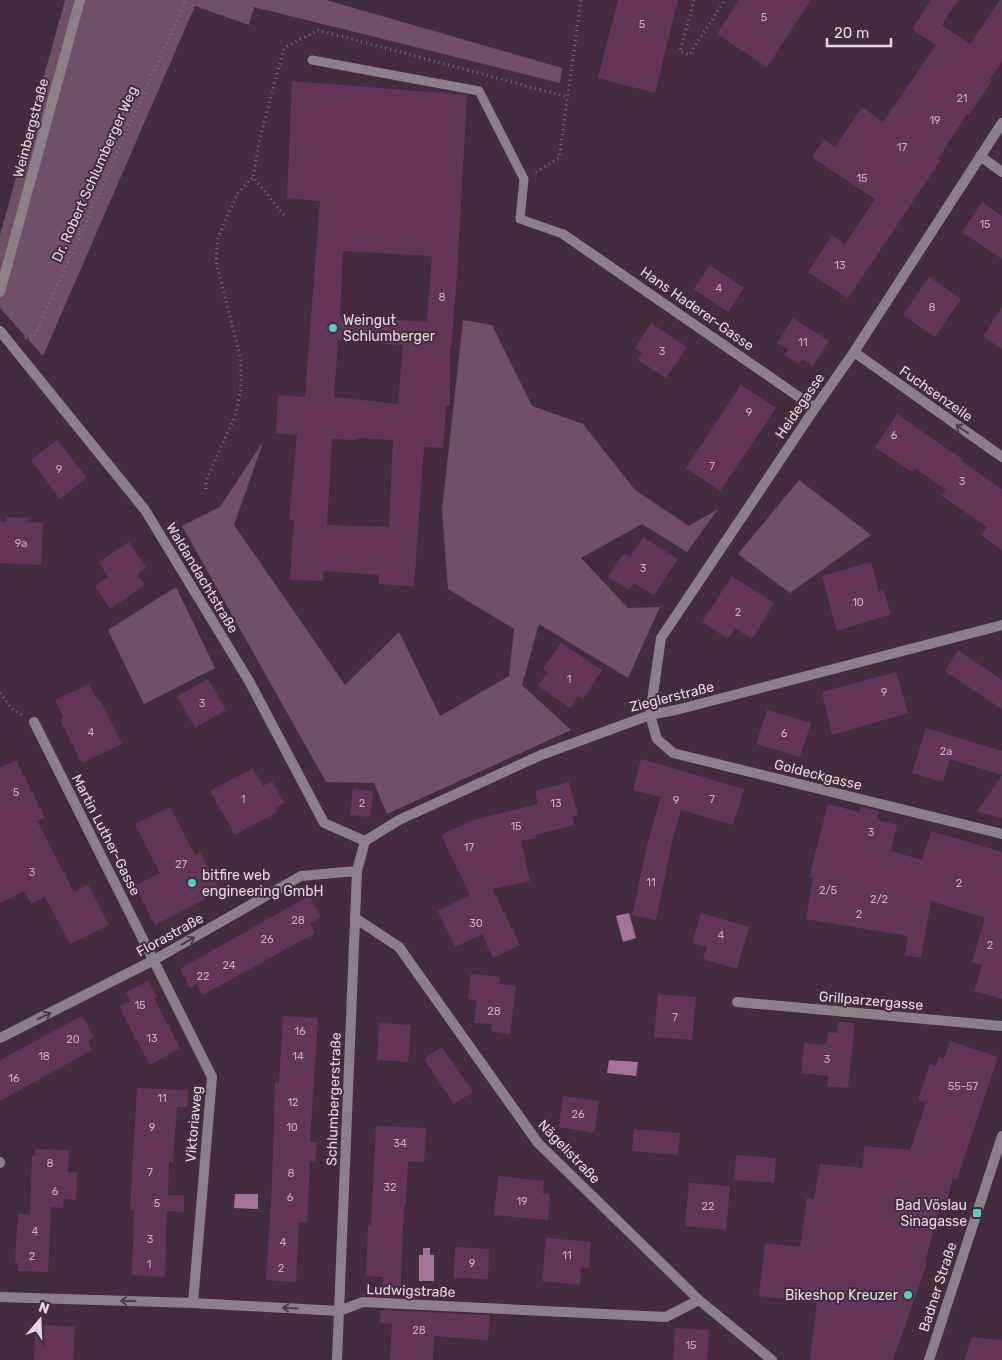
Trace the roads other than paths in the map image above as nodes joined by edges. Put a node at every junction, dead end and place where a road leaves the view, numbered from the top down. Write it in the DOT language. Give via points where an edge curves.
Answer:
graph roads {
  1 [pos="80,0"];
  2 [pos="312,60"];
  3 [pos="1002,123"];
  4 [pos="980,156"];
  5 [pos="1002,172"];
  6 [pos="563,234"];
  7 [pos="0,292"];
  8 [pos="0,331"];
  9 [pos="854,352"];
  10 [pos="815,408"];
  11 [pos="1002,457"];
  12 [pos="1002,625"];
  13 [pos="650,714"];
  14 [pos="34,722"];
  15 [pos="1002,834"];
  16 [pos="365,841"];
  17 [pos="357,871"];
  18 [pos="355,918"];
  19 [pos="154,960"];
  20 [pos="737,1002"];
  21 [pos="1002,1026"];
  22 [pos="0,1038"];
  23 [pos="1002,1136"];
  24 [pos="0,1296"];
  25 [pos="699,1300"];
  26 [pos="193,1303"];
  27 [pos="339,1311"];
  28 [pos="337,1360"];
  29 [pos="772,1360"];
  30 [pos="929,1360"];
  1 -- 7 [label="street, Weinbergstraße"];
  2 -- 6 [label="lane" via="479,91 524,179 520,219"];
  3 -- 4 [label="street, Heidegasse"];
  4 -- 5 [label="street"];
  4 -- 9 [label="street, Heidegasse"];
  6 -- 10 [label="street, Hans Haderer-Gasse"];
  8 -- 16 [label="street, Waldandachtstraße" via="145,510 248,681 324,823"];
  9 -- 10 [label="street, Heidegasse"];
  11 -- 9 [label="street, Fuchsenzeile, one-way"];
  10 -- 13 [label="street, Heidegasse" via="661,638"];
  12 -- 13 [label="street, Zieglerstraße" via="680,709"];
  13 -- 15 [label="street, Goldeckgasse" via="657,739 673,754"];
  13 -- 16 [label="street, Zieglerstraße" via="541,755 399,820"];
  14 -- 19 [label="street, Martin Luther-Gasse"];
  16 -- 17 [label="street, Schlumbergerstraße"];
  17 -- 18 [label="street, Schlumbergerstraße"];
  19 -- 17 [label="street, Florastraße, one-way" via="301,876"];
  18 -- 25 [label="street, Nägelistraße" via="399,947 538,1143"];
  18 -- 27 [label="street, Schlumbergerstraße"];
  22 -- 19 [label="street, Florastraße, one-way"];
  19 -- 26 [label="street, Viktoriaweg" via="212,1076"];
  20 -- 21 [label="street, Grillparzergasse"];
  23 -- 30 [label="street, Badner Straße"];
  26 -- 24 [label="street, Ludwigstraße, one-way"];
  25 -- 27 [label="street, Ludwigstraße" via="666,1317 363,1302"];
  25 -- 29 [label="street, Nägelistraße"];
  27 -- 26 [label="street, Ludwigstraße, one-way"];
  27 -- 28 [label="street, Schlumbergerstraße"];
}
